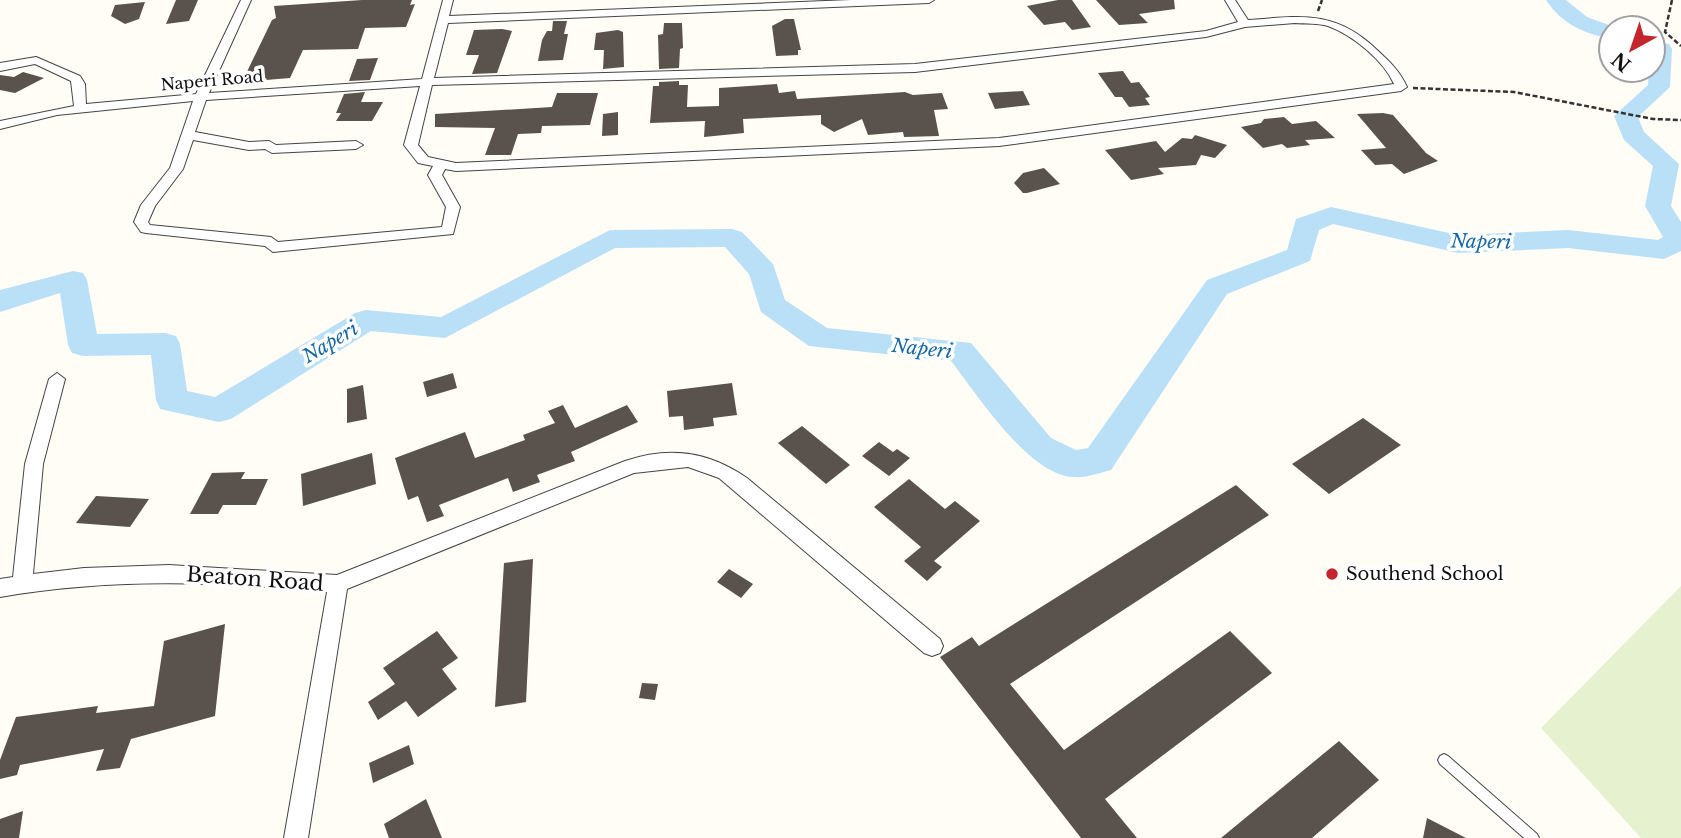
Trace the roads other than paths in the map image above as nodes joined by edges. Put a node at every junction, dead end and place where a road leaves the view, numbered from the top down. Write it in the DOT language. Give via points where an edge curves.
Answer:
graph roads {
  1 [pos="246,0"];
  2 [pos="448,0"];
  3 [pos="929,0"];
  4 [pos="1230,0"];
  5 [pos="444,20"];
  6 [pos="1245,24"];
  7 [pos="0,67"];
  8 [pos="429,82"];
  9 [pos="201,97"];
  10 [pos="80,108"];
  11 [pos="0,125"];
  12 [pos="188,135"];
  13 [pos="356,145"];
  14 [pos="440,166"];
  15 [pos="57,379"];
  16 [pos="22,583"];
  17 [pos="338,584"];
  18 [pos="0,588"];
  19 [pos="932,646"];
  20 [pos="1444,760"];
  21 [pos="296,838"];
  22 [pos="1533,838"];
  1 -- 9 [label="street"];
  2 -- 5 [label="street"];
  3 -- 5 [label="street"];
  4 -- 6 [label="street"];
  5 -- 8 [label="street"];
  6 -- 8 [label="street, Naperi Road" via="1206,34 947,66"];
  6 -- 14 [label="street, Naperi Road" via="1314,20 1342,27 1395,73 1401,88 986,144"];
  7 -- 10 [label="street" via="36,60 68,75 79,84"];
  8 -- 9 [label="street, Naperi Road"];
  8 -- 14 [label="street" via="411,145 423,160"];
  9 -- 10 [label="street, Naperi Road"];
  9 -- 12 [label="street"];
  10 -- 11 [label="street, Naperi Road"];
  12 -- 13 [label="street" via="272,149"];
  12 -- 14 [label="street" via="176,169 148,205 141,222 146,229 271,242 273,247 448,231 453,207 435,175"];
  15 -- 16 [label="street" via="34,464"];
  16 -- 17 [label="street, Beaton Road" via="141,574 242,574"];
  16 -- 18 [label="street, Beaton Road"];
  17 -- 19 [label="street" via="631,466 669,458 697,459 740,483"];
  17 -- 21 [label="street, Beaton Road"];
  20 -- 22 [label="lane"];
}
